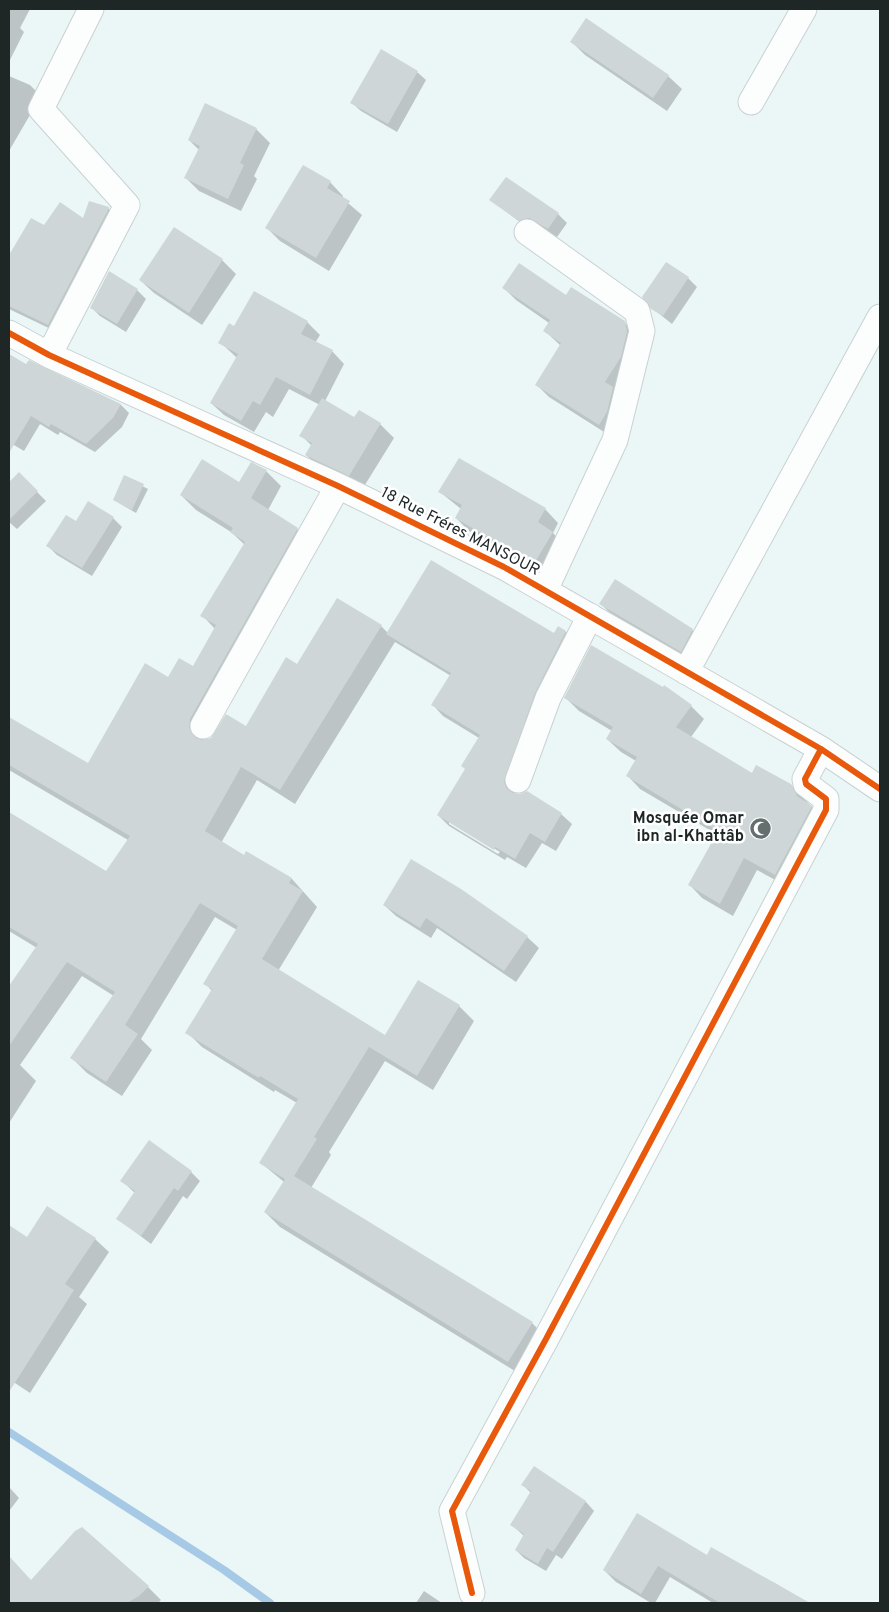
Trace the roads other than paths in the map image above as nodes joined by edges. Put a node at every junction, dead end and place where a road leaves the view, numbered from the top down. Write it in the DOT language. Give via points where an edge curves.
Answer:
graph roads {
  1 [pos="804,9"];
  2 [pos="85,11"];
  3 [pos="751,102"];
  4 [pos="527,232"];
  5 [pos="880,317"];
  6 [pos="9,333"];
  7 [pos="49,355"];
  8 [pos="338,486"];
  9 [pos="545,590"];
  10 [pos="590,616"];
  11 [pos="686,672"];
  12 [pos="203,726"];
  13 [pos="821,749"];
  14 [pos="518,780"];
  15 [pos="880,789"];
  16 [pos="472,1593"];
  1 -- 3 [label="street"];
  2 -- 7 [label="street" via="41,109 127,205"];
  4 -- 9 [label="street" via="637,311 642,331 615,440"];
  5 -- 11 [label="street"];
  6 -- 7 [label="street, 18 Rue Fréres MANSOUR"];
  7 -- 8 [label="street, 18 Rue Fréres MANSOUR"];
  8 -- 9 [label="street, 18 Rue Fréres MANSOUR"];
  8 -- 12 [label="street"];
  9 -- 10 [label="street, 18 Rue Fréres MANSOUR"];
  10 -- 11 [label="street, 18 Rue Fréres MANSOUR"];
  10 -- 14 [label="street" via="548,698"];
  11 -- 13 [label="street, 18 Rue Fréres MANSOUR"];
  13 -- 15 [label="street, 18 Rue Fréres MANSOUR"];
  13 -- 16 [label="street" via="805,779 806,784 826,799 826,810 452,1511"];
}
